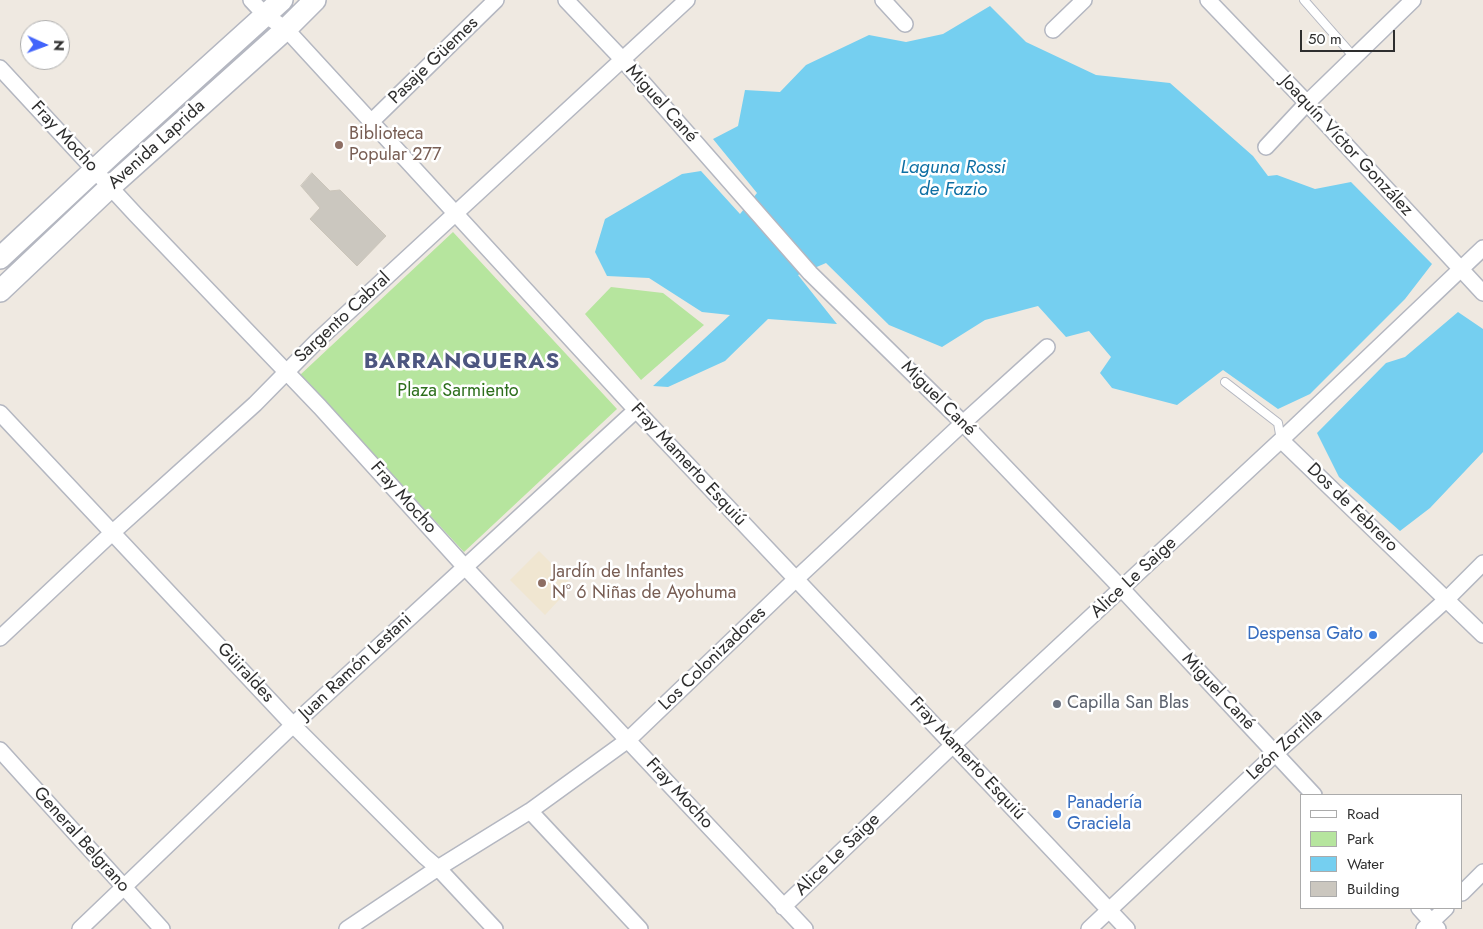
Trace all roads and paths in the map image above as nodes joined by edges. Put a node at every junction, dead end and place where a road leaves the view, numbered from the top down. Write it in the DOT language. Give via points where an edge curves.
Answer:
graph roads {
  1 [pos="282,0"];
  2 [pos="315,0"];
  3 [pos="496,0"];
  4 [pos="566,0"];
  5 [pos="687,0"];
  6 [pos="883,0"];
  7 [pos="1084,0"];
  8 [pos="1208,0"];
  9 [pos="1304,0"];
  10 [pos="1413,0"];
  11 [pos="258,8"];
  12 [pos="905,24"];
  13 [pos="286,29"];
  14 [pos="1054,30"];
  15 [pos="1354,57"];
  16 [pos="623,60"];
  17 [pos="0,68"];
  18 [pos="1307,103"];
  19 [pos="372,122"];
  20 [pos="1266,147"];
  21 [pos="94,170"];
  22 [pos="110,187"];
  23 [pos="456,213"];
  24 [pos="1483,248"];
  25 [pos="0,258"];
  26 [pos="1460,269"];
  27 [pos="0,291"];
  28 [pos="1483,293"];
  29 [pos="1047,347"];
  30 [pos="286,373"];
  31 [pos="1225,382"];
  32 [pos="636,410"];
  33 [pos="0,413"];
  34 [pos="963,423"];
  35 [pos="1281,440"];
  36 [pos="113,532"];
  37 [pos="1483,563"];
  38 [pos="464,566"];
  39 [pos="796,579"];
  40 [pos="1122,589"];
  41 [pos="1447,599"];
  42 [pos="1483,635"];
  43 [pos="0,638"];
  44 [pos="293,725"];
  45 [pos="628,740"];
  46 [pos="954,744"];
  47 [pos="0,750"];
  48 [pos="1275,754"];
  49 [pos="1313,794"];
  50 [pos="530,811"];
  51 [pos="438,868"];
  52 [pos="1483,872"];
  53 [pos="124,887"];
  54 [pos="1463,891"];
  55 [pos="783,907"];
  56 [pos="1420,909"];
  57 [pos="1445,909"];
  58 [pos="1110,910"];
  59 [pos="1432,927"];
  60 [pos="80,929"];
  61 [pos="162,929"];
  62 [pos="346,929"];
  63 [pos="494,929"];
  64 [pos="640,929"];
  65 [pos="805,929"];
  66 [pos="1089,929"];
  67 [pos="1127,929"];
  1 -- 11 [label="main road, Avenida Laprida"];
  2 -- 13 [label="main road, Avenida Laprida"];
  3 -- 19 [label="street, Pasaje Güemes"];
  4 -- 16 [label="street, Miguel Cané"];
  5 -- 16 [label="street, Sargento Cabral"];
  6 -- 12 [label="street"];
  7 -- 14 [label="street"];
  8 -- 18 [label="street, Joaquín Víctor González"];
  9 -- 15 [label="lane"];
  10 -- 15 [label="street"];
  11 -- 13 [label="street, Fray Mamerto Esquiú"];
  11 -- 21 [label="main road, Avenida Laprida"];
  13 -- 19 [label="street, Fray Mamerto Esquiú"];
  13 -- 22 [label="main road, Avenida Laprida"];
  15 -- 18 [label="street"];
  16 -- 23 [label="street, Sargento Cabral"];
  16 -- 34 [label="street, Miguel Cané" via="810,273"];
  17 -- 21 [label="street, Fray Mocho"];
  18 -- 20 [label="street"];
  18 -- 26 [label="street, Joaquín Víctor González"];
  19 -- 23 [label="street, Fray Mamerto Esquiú"];
  21 -- 22 [label="street, Fray Mocho"];
  21 -- 25 [label="main road, Avenida Laprida"];
  22 -- 27 [label="main road, Avenida Laprida"];
  22 -- 30 [label="street, Fray Mocho"];
  23 -- 30 [label="street, Sargento Cabral"];
  23 -- 32 [label="street, Fray Mamerto Esquiú"];
  24 -- 26 [label="street, Alice Le Saige"];
  26 -- 28 [label="street, Joaquín Víctor González"];
  26 -- 35 [label="street, Alice Le Saige"];
  29 -- 34 [label="street, Los Colonizadores"];
  30 -- 36 [label="street, Sargento Cabral"];
  30 -- 38 [label="street, Fray Mocho"];
  31 -- 35 [label="lane, Dos de Febrero" via="1278,423"];
  32 -- 38 [label="street, Juan Ramón Lestani"];
  32 -- 39 [label="street, Fray Mamerto Esquiú"];
  33 -- 36 [label="street, Güiraldes"];
  34 -- 39 [label="street, Los Colonizadores"];
  34 -- 40 [label="street, Miguel Cané"];
  35 -- 40 [label="street, Alice Le Saige"];
  35 -- 41 [label="street, Dos de Febrero"];
  36 -- 43 [label="street, Sargento Cabral"];
  36 -- 44 [label="street, Güiraldes"];
  37 -- 41 [label="street, León Zorrilla"];
  38 -- 44 [label="street, Juan Ramón Lestani"];
  38 -- 45 [label="street, Fray Mocho"];
  39 -- 45 [label="street, Los Colonizadores"];
  39 -- 46 [label="street, Fray Mamerto Esquiú"];
  40 -- 46 [label="street, Alice Le Saige"];
  40 -- 48 [label="street, Miguel Cané"];
  41 -- 42 [label="street, Dos de Febrero"];
  41 -- 48 [label="street, León Zorrilla"];
  44 -- 51 [label="street, Güiraldes"];
  44 -- 53 [label="street, Juan Ramón Lestani"];
  45 -- 50 [label="street, Los Colonizadores"];
  45 -- 55 [label="street, Fray Mocho"];
  46 -- 55 [label="street, Alice Le Saige"];
  46 -- 58 [label="street, Fray Mamerto Esquiú"];
  47 -- 53 [label="street, General Belgrano"];
  48 -- 49 [label="street, Miguel Cané"];
  48 -- 58 [label="street, León Zorrilla"];
  50 -- 51 [label="street, Los Colonizadores"];
  50 -- 64 [label="street"];
  51 -- 62 [label="street, Los Colonizadores"];
  51 -- 63 [label="street, Güiraldes"];
  52 -- 54 [label="street"];
  53 -- 60 [label="street, Juan Ramón Lestani"];
  53 -- 61 [label="street, General Belgrano"];
  55 -- 65 [label="street, Fray Mocho"];
  56 -- 59 [label="street"];
  57 -- 59 [label="street"];
  58 -- 66 [label="street, León Zorrilla"];
  58 -- 67 [label="street, Fray Mamerto Esquiú"];
}
